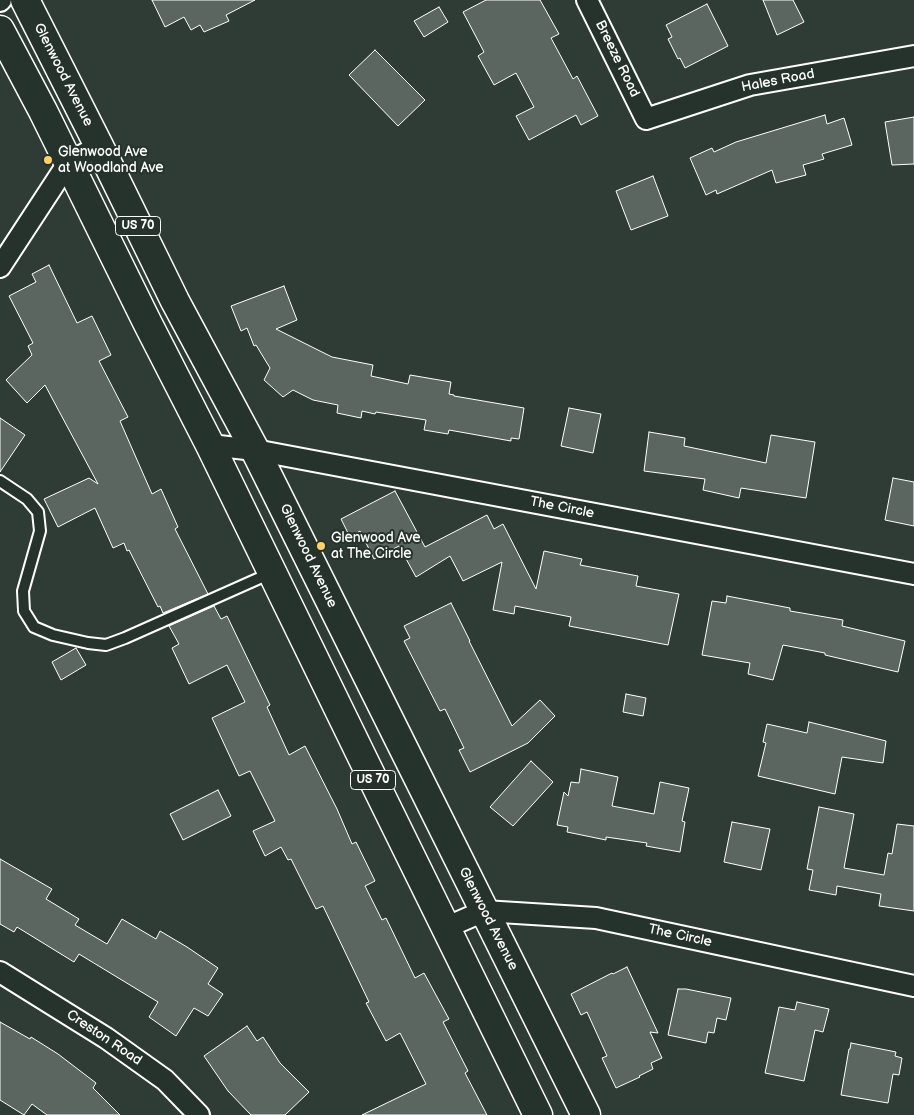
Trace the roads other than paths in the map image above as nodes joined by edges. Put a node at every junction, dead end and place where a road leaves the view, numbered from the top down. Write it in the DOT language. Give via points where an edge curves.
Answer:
graph roads {
  1 [pos="25,0"];
  2 [pos="587,0"];
  3 [pos="0,30"];
  4 [pos="914,56"];
  5 [pos="646,119"];
  6 [pos="99,146"];
  7 [pos="68,163"];
  8 [pos="0,267"];
  9 [pos="210,445"];
  10 [pos="255,450"];
  11 [pos="0,481"];
  12 [pos="272,572"];
  13 [pos="914,574"];
  14 [pos="484,911"];
  15 [pos="445,928"];
  16 [pos="0,972"];
  17 [pos="914,986"];
  18 [pos="199,1115"];
  19 [pos="538,1115"];
  20 [pos="586,1115"];
  1 -- 6 [label="main road, Glenwood Avenue / US 70"];
  2 -- 5 [label="street, Breeze Road"];
  3 -- 7 [label="main road, US 70"];
  4 -- 5 [label="street, Hales Road" via="750,85"];
  6 -- 7 [label="street"];
  6 -- 10 [label="main road, Glenwood Avenue / US 70" via="175,301"];
  7 -- 8 [label="street"];
  7 -- 9 [label="main road, US 70"];
  9 -- 10 [label="street, The Circle"];
  9 -- 12 [label="main road, US 70"];
  10 -- 13 [label="street, The Circle"];
  10 -- 14 [label="main road, Glenwood Avenue / US 70"];
  11 -- 12 [label="lane" via="27,499 38,512 40,531 24,591 24,611 34,627 53,635 106,645"];
  12 -- 15 [label="main road, US 70"];
  14 -- 15 [label="street, The Circle"];
  14 -- 17 [label="street, The Circle" via="596,918"];
  14 -- 20 [label="main road, Glenwood Avenue / US 70"];
  15 -- 19 [label="main road, US 70"];
  16 -- 18 [label="street, Creston Road" via="157,1074"];
}
